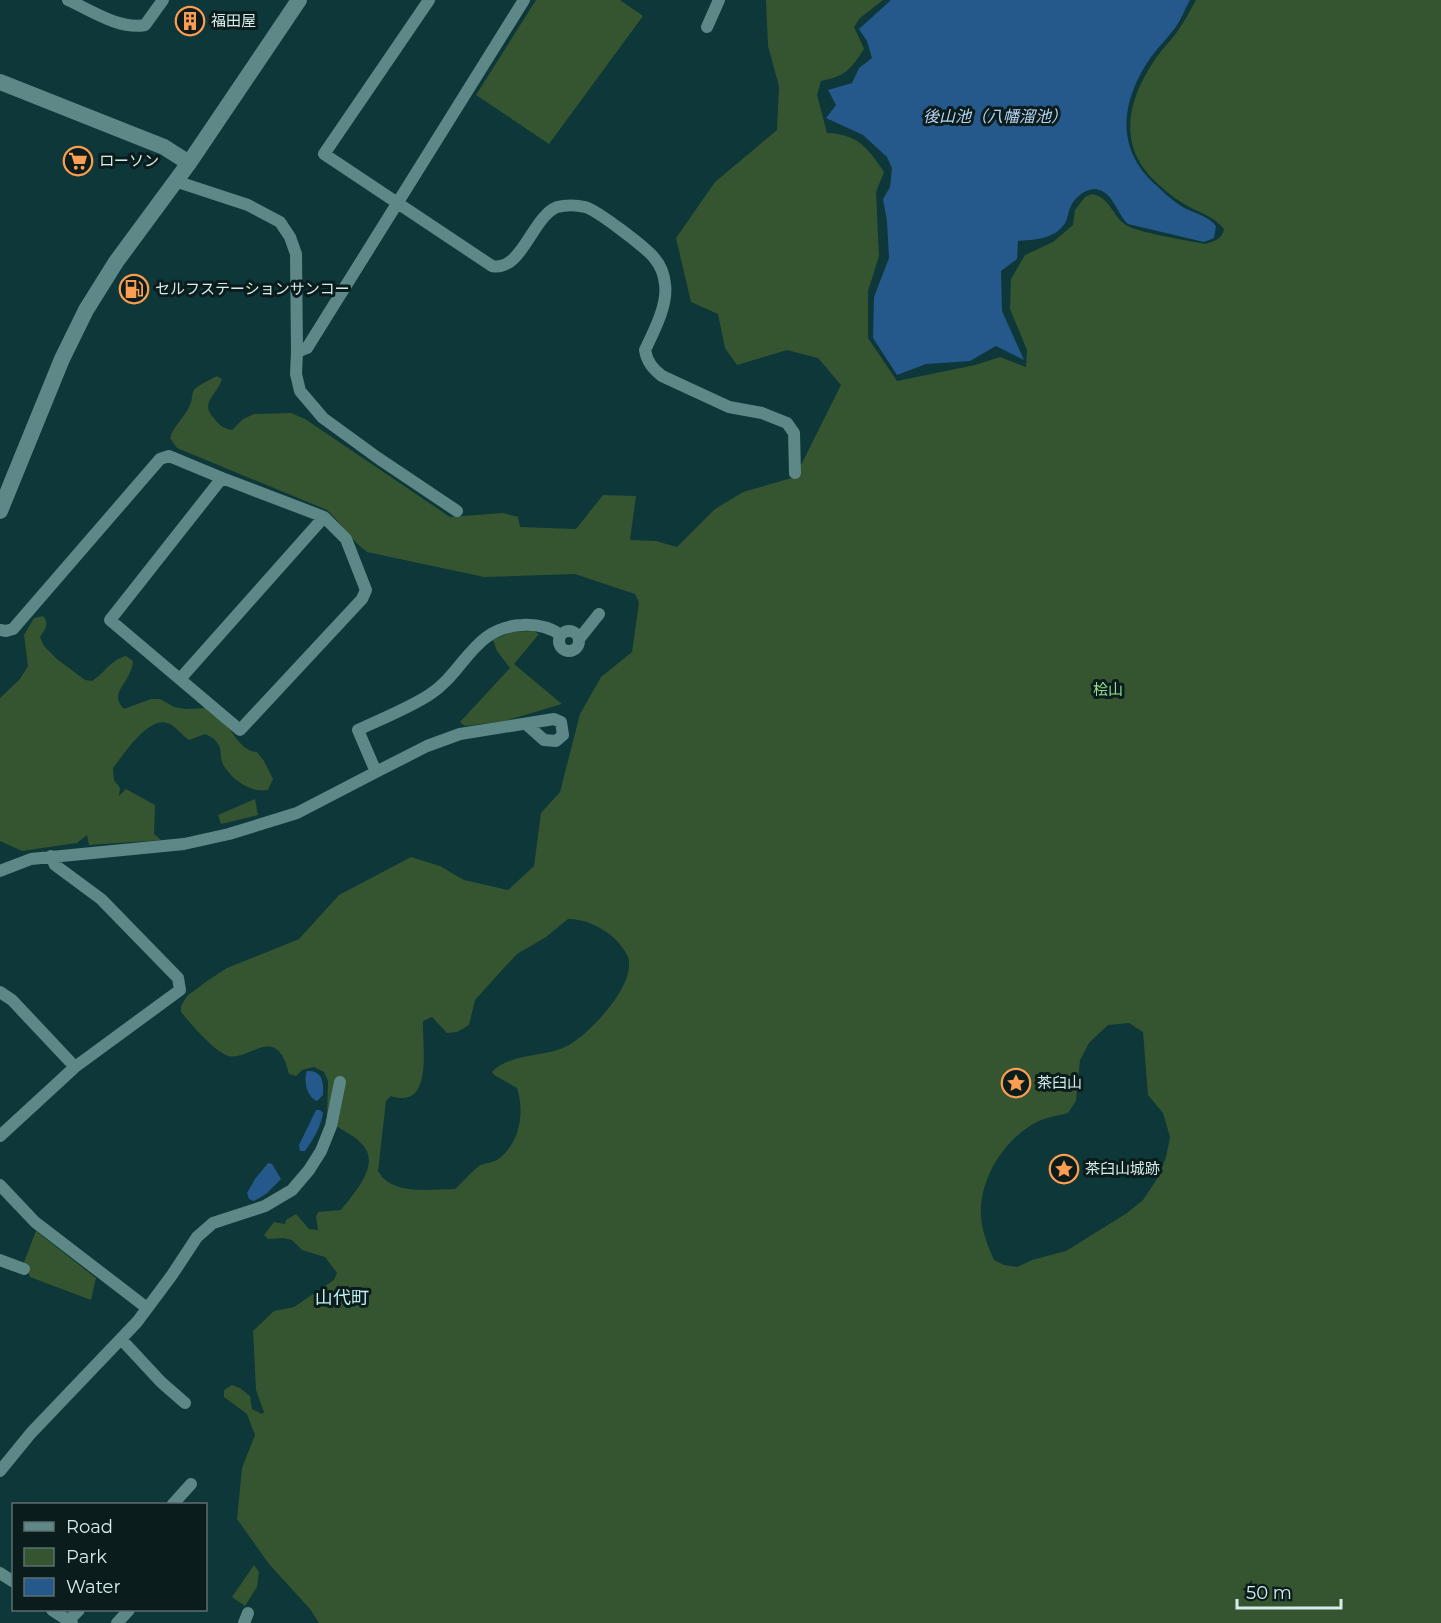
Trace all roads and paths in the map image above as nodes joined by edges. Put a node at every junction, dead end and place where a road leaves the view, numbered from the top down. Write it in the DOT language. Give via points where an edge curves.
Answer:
graph roads {
  1 [pos="68,0"];
  2 [pos="163,0"];
  3 [pos="299,0"];
  4 [pos="429,0"];
  5 [pos="524,0"];
  6 [pos="719,0"];
  7 [pos="707,27"];
  8 [pos="0,82"];
  9 [pos="189,163"];
  10 [pos="175,181"];
  11 [pos="398,204"];
  12 [pos="297,352"];
  13 [pos="795,473"];
  14 [pos="222,478"];
  15 [pos="0,511"];
  16 [pos="457,511"];
  17 [pos="324,517"];
  18 [pos="599,614"];
  19 [pos="0,630"];
  20 [pos="180,678"];
  21 [pos="526,724"];
  22 [pos="375,772"];
  23 [pos="51,856"];
  24 [pos="0,871"];
  25 [pos="0,992"];
  26 [pos="75,1066"];
  27 [pos="340,1082"];
  28 [pos="0,1136"];
  29 [pos="0,1185"];
  30 [pos="0,1260"];
  31 [pos="24,1269"];
  32 [pos="147,1308"];
  33 [pos="121,1339"];
  34 [pos="185,1403"];
  35 [pos="0,1471"];
  36 [pos="191,1484"];
  37 [pos="174,1503"];
  38 [pos="54,1611"];
  39 [pos="128,1611"];
  40 [pos="70,1622"];
  41 [pos="117,1623"];
  1 -- 2 [label="street" via="122,25 135,27 145,25"];
  3 -- 9 [label="street"];
  4 -- 11 [label="street" via="324,154"];
  5 -- 11 [label="street"];
  6 -- 7 [label="street"];
  8 -- 9 [label="street" via="164,147"];
  9 -- 10 [label="street"];
  10 -- 12 [label="street" via="248,205 280,222 296,254"];
  10 -- 15 [label="street" via="86,310"];
  11 -- 12 [label="street" via="307,348"];
  11 -- 13 [label="street" via="497,267 515,257 546,216 557,208 585,207 599,215 648,252 660,266 665,299 645,350 654,370 729,407 787,423 794,433"];
  12 -- 16 [label="street" via="300,391 313,408"];
  14 -- 17 [label="street"];
  14 -- 19 [label="street" via="169,456 160,459 13,628"];
  14 -- 20 [label="street" via="110,620"];
  17 -- 20 [label="street"];
  17 -- 20 [label="street" via="346,539 366,590 362,598 240,730"];
  18 -- 22 [label="street" via="576,649 567,651 560,644 561,635 545,627 513,625 483,638 445,683 428,696 358,730"];
  21 -- 22 [label="street" via="460,734"];
  22 -- 23 [label="street" via="297,813 230,834 184,844"];
  23 -- 24 [label="street"];
  23 -- 26 [label="street" via="55,865 101,898 177,978 180,990"];
  25 -- 26 [label="street"];
  26 -- 28 [label="street"];
  27 -- 32 [label="street" via="331,1126 321,1151 292,1190 265,1206 213,1223 197,1237"];
  29 -- 32 [label="street" via="41,1228"];
  30 -- 31 [label="street"];
  32 -- 33 [label="street"];
  33 -- 34 [label="street"];
  33 -- 35 [label="street"];
  36 -- 37 [label="street"];
  38 -- 40 [label="street"];
  39 -- 41 [label="street"];
}
